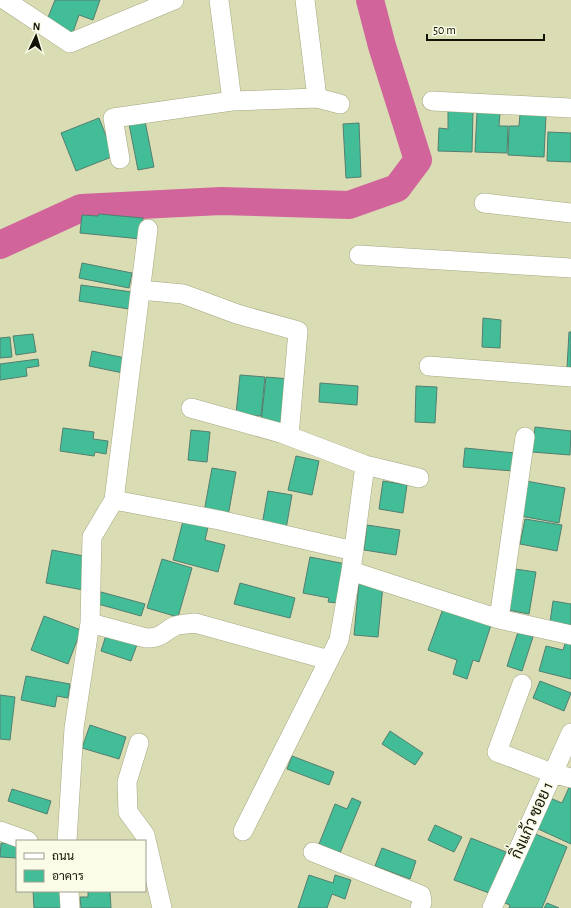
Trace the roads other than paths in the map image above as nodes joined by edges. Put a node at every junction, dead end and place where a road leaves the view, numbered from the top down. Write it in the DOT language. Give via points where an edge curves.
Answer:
graph roads {
  1 [pos="5,0"];
  2 [pos="174,0"];
  3 [pos="219,0"];
  4 [pos="305,0"];
  5 [pos="317,98"];
  6 [pos="232,101"];
  7 [pos="432,101"];
  8 [pos="340,104"];
  9 [pos="571,108"];
  10 [pos="120,160"];
  11 [pos="484,203"];
  12 [pos="571,213"];
  13 [pos="148,229"];
  14 [pos="359,255"];
  15 [pos="571,268"];
  16 [pos="140,290"];
  17 [pos="429,366"];
  18 [pos="571,377"];
  19 [pos="191,408"];
  20 [pos="289,436"];
  21 [pos="525,437"];
  22 [pos="365,465"];
  23 [pos="420,478"];
  24 [pos="114,500"];
  25 [pos="354,551"];
  26 [pos="352,571"];
  27 [pos="499,619"];
  28 [pos="90,623"];
  29 [pos="571,635"];
  30 [pos="329,660"];
  31 [pos="522,684"];
  32 [pos="571,733"];
  33 [pos="139,743"];
  34 [pos="552,773"];
  35 [pos="571,778"];
  36 [pos="0,831"];
  37 [pos="243,831"];
  38 [pos="25,840"];
  39 [pos="67,840"];
  40 [pos="146,840"];
  41 [pos="146,840"];
  42 [pos="313,852"];
  43 [pos="69,892"];
  44 [pos="70,908"];
  45 [pos="162,908"];
  46 [pos="420,908"];
  47 [pos="492,908"];
  1 -- 2 [label="street" via="70,44"];
  3 -- 6 [label="street"];
  4 -- 5 [label="street"];
  5 -- 6 [label="street"];
  5 -- 8 [label="street"];
  6 -- 10 [label="street" via="113,118"];
  7 -- 9 [label="street"];
  11 -- 12 [label="street"];
  13 -- 16 [label="street"];
  14 -- 15 [label="street"];
  16 -- 20 [label="street" via="183,294 237,314 298,331"];
  16 -- 24 [label="street"];
  17 -- 18 [label="street"];
  19 -- 20 [label="street"];
  20 -- 22 [label="street"];
  21 -- 27 [label="street"];
  22 -- 23 [label="street"];
  22 -- 25 [label="street"];
  24 -- 25 [label="street" via="220,520"];
  24 -- 28 [label="street" via="92,537"];
  25 -- 26 [label="street"];
  26 -- 27 [label="street"];
  26 -- 30 [label="street" via="339,640"];
  27 -- 29 [label="street"];
  28 -- 30 [label="street" via="154,638 175,626 195,623"];
  28 -- 39 [label="street" via="74,728"];
  30 -- 37 [label="street"];
  31 -- 34 [label="street" via="497,752"];
  32 -- 34 [label="street, กิ่งแก้ว ซอย 1"];
  33 -- 40 [label="street" via="127,782 128,812"];
  34 -- 35 [label="street"];
  34 -- 47 [label="street, กิ่งแก้ว ซอย 1"];
  36 -- 38 [label="street"];
  41 -- 45 [label="street"];
  42 -- 46 [label="street" via="421,895"];
  43 -- 44 [label="street"];
}
